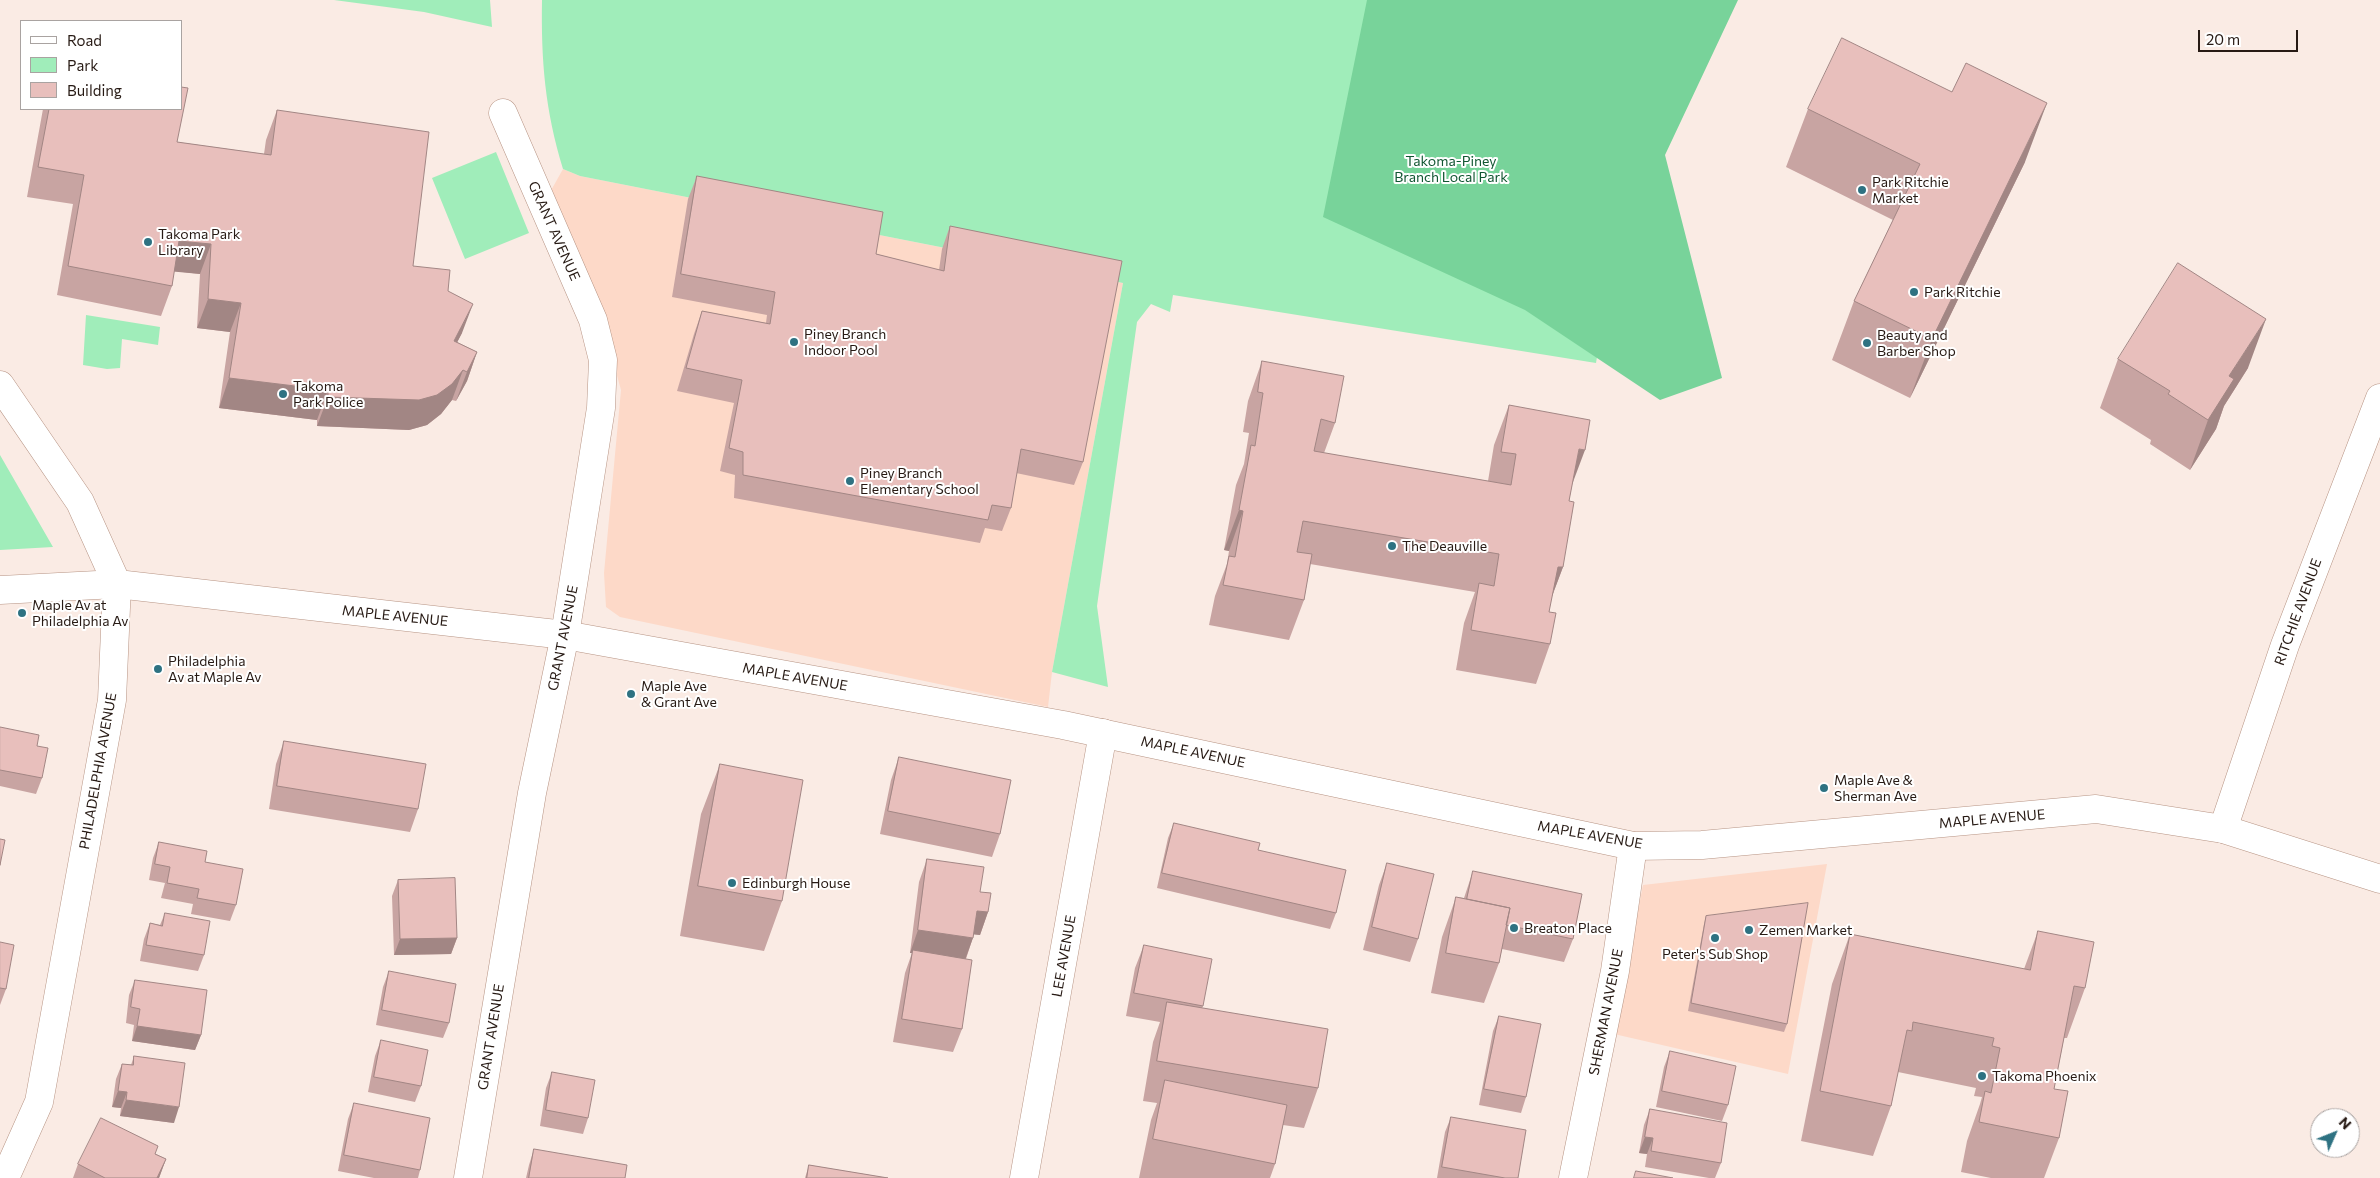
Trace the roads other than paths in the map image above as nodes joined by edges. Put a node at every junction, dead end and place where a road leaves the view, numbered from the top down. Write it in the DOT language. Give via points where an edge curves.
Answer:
graph roads {
  1 [pos="503,113"];
  2 [pos="0,385"];
  3 [pos="2380,398"];
  4 [pos="117,584"];
  5 [pos="0,590"];
  6 [pos="565,635"];
  7 [pos="1103,733"];
  8 [pos="2224,829"];
  9 [pos="1633,846"];
  10 [pos="2380,879"];
  11 [pos="5,1178"];
  12 [pos="468,1178"];
  13 [pos="1024,1178"];
  14 [pos="1574,1178"];
  1 -- 6 [label="street, GRANT AVENUE" via="593,320 603,360 601,408"];
  2 -- 4 [label="street, PHILADELPHIA AVENUE" via="80,502"];
  3 -- 8 [label="street, RITCHIE AVENUE" via="2285,645"];
  4 -- 5 [label="street, MAPLE AVENUE"];
  4 -- 6 [label="street, MAPLE AVENUE"];
  4 -- 11 [label="street, PHILADELPHIA AVENUE" via="112,700 39,1102"];
  6 -- 7 [label="street, MAPLE AVENUE"];
  6 -- 12 [label="street, GRANT AVENUE" via="532,793"];
  7 -- 9 [label="street, MAPLE AVENUE"];
  7 -- 13 [label="street, LEE AVENUE"];
  8 -- 9 [label="street, MAPLE AVENUE" via="2096,810 1702,844"];
  8 -- 10 [label="street, MAPLE AVENUE"];
  9 -- 14 [label="street, SHERMAN AVENUE" via="1615,971"];
}
